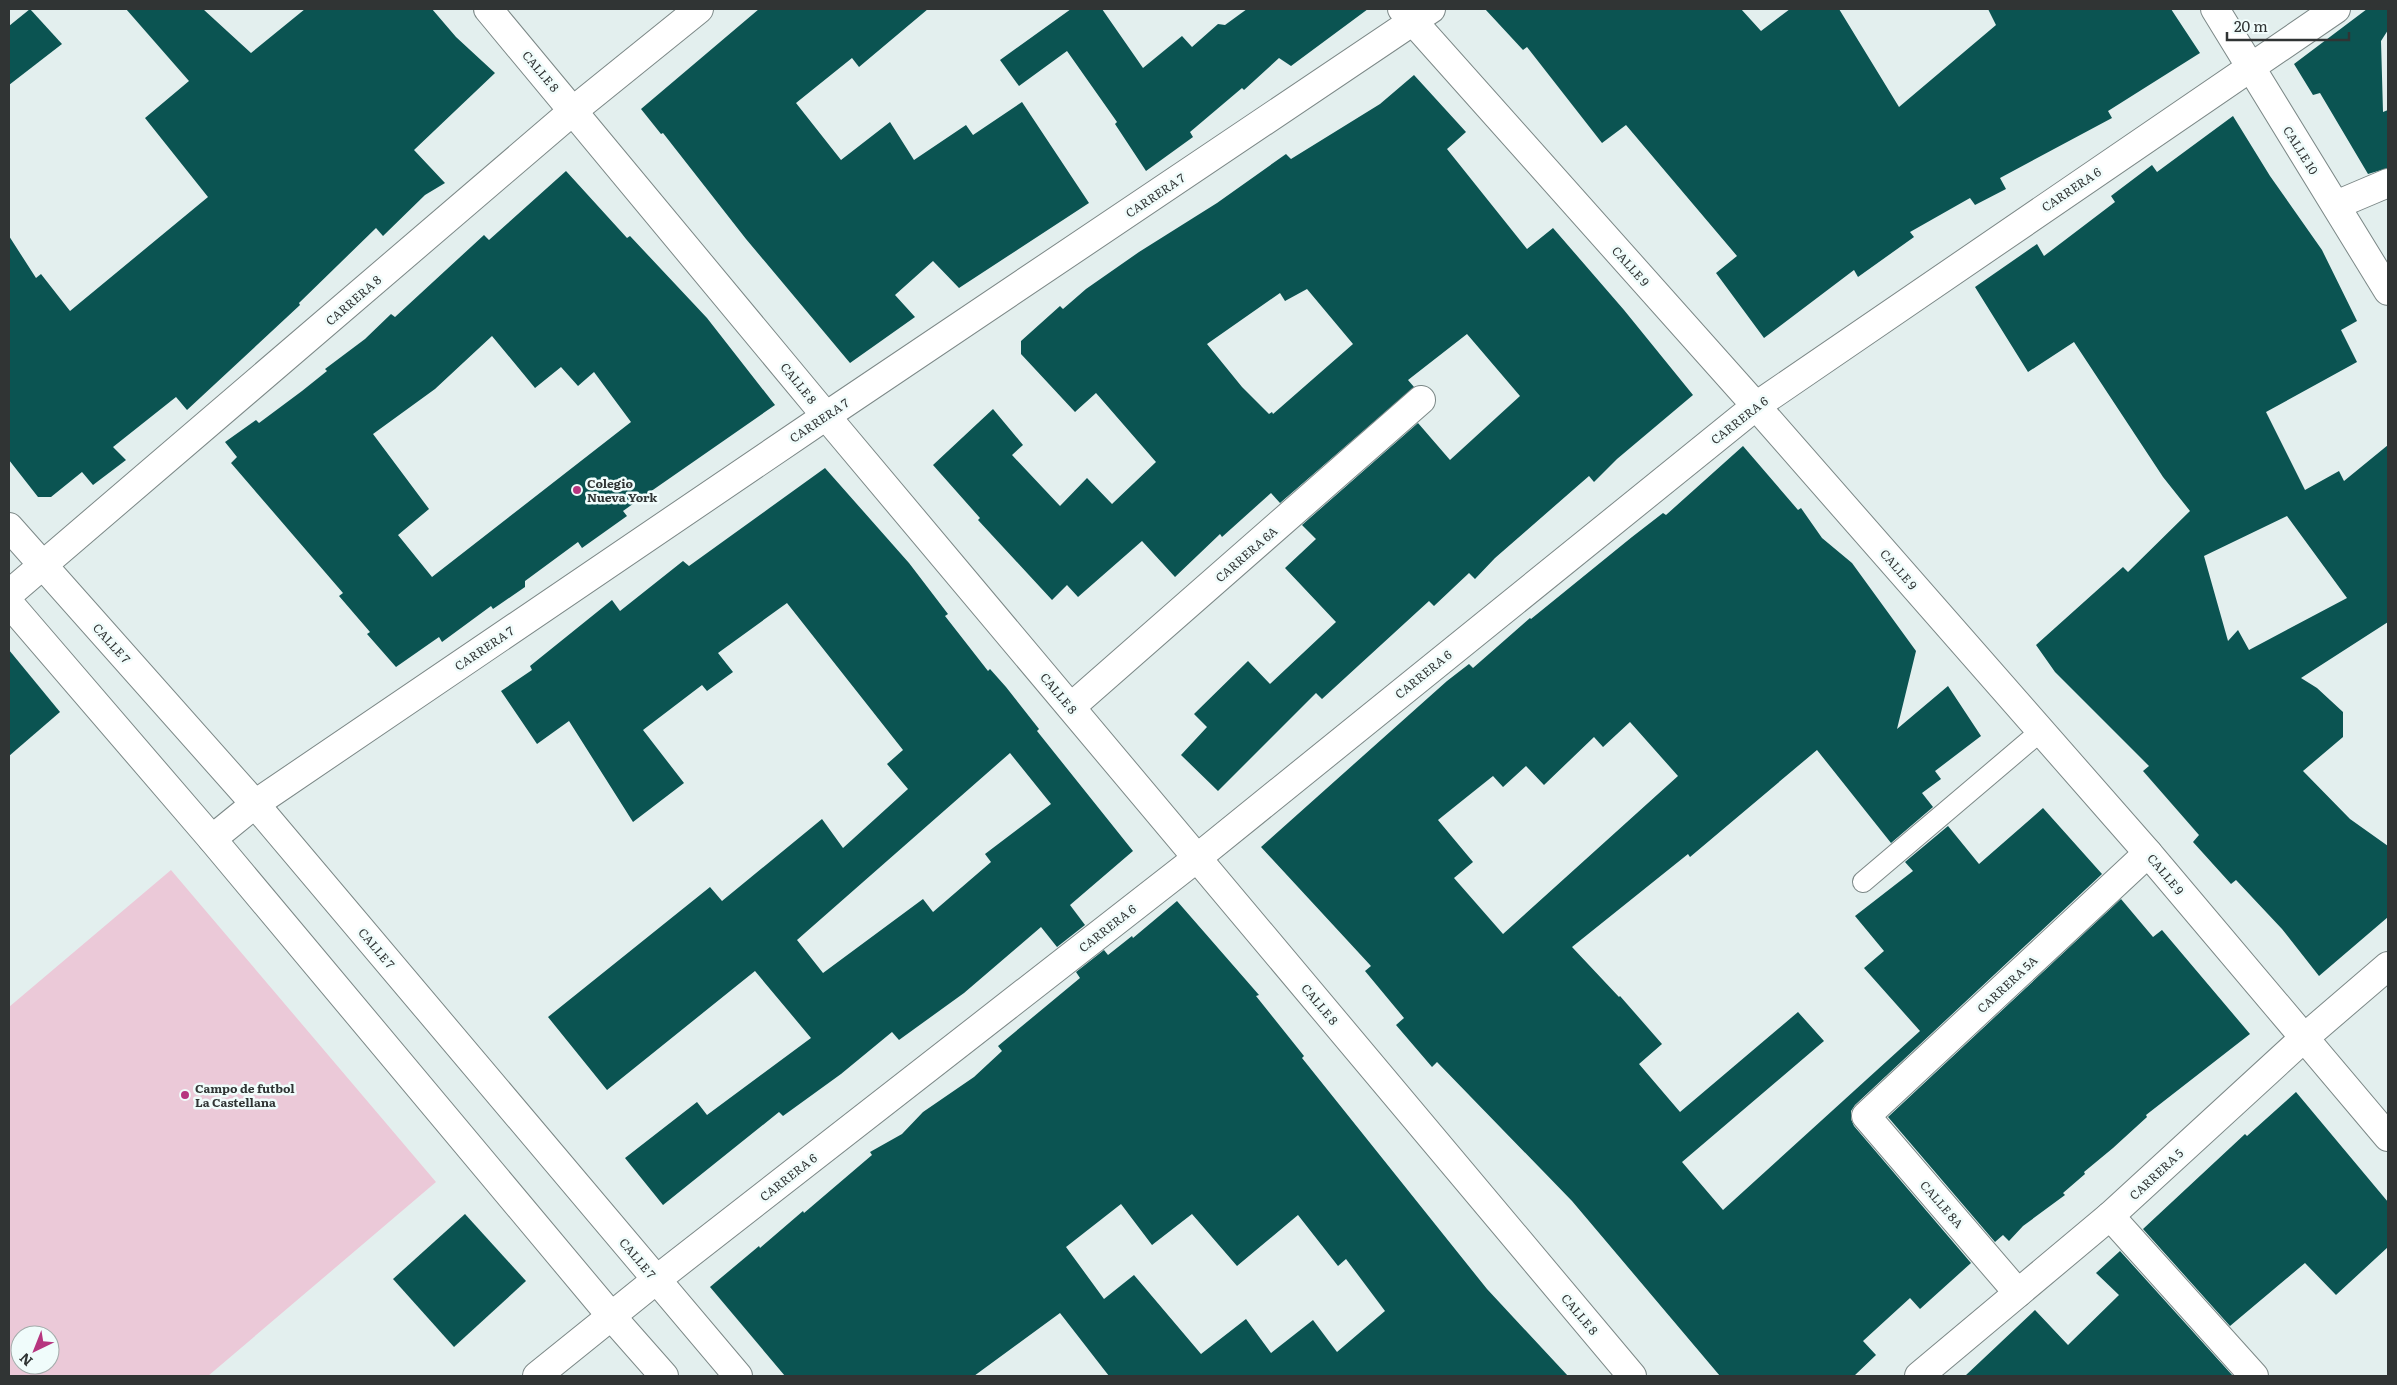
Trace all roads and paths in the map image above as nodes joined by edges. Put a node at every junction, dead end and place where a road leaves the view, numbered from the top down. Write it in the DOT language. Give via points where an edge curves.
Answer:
graph roads {
  1 [pos="488,9"];
  2 [pos="699,9"];
  3 [pos="2215,9"];
  4 [pos="2336,9"];
  5 [pos="1415,13"];
  6 [pos="2250,67"];
  7 [pos="574,110"];
  8 [pos="2388,183"];
  9 [pos="2336,205"];
  10 [pos="2388,291"];
  11 [pos="1421,400"];
  12 [pos="1756,406"];
  13 [pos="826,416"];
  14 [pos="9,527"];
  15 [pos="43,566"];
  16 [pos="9,594"];
  17 [pos="9,603"];
  18 [pos="1071,707"];
  19 [pos="2041,731"];
  20 [pos="256,804"];
  21 [pos="212,839"];
  22 [pos="2148,853"];
  23 [pos="1197,858"];
  24 [pos="1863,882"];
  25 [pos="2388,966"];
  26 [pos="2304,1038"];
  27 [pos="1866,1116"];
  28 [pos="2388,1136"];
  29 [pos="2110,1216"];
  30 [pos="656,1280"];
  31 [pos="2018,1293"];
  32 [pos="612,1317"];
  33 [pos="537,1376"];
  34 [pos="664,1376"];
  35 [pos="738,1376"];
  36 [pos="1632,1376"];
  37 [pos="1919,1376"];
  38 [pos="2254,1376"];
  1 -- 7 [label="street, CALLE 8"];
  2 -- 7 [label="street, CARRERA 8"];
  3 -- 6 [label="street, CALLE 10"];
  4 -- 6 [label="street, CARRERA 6"];
  5 -- 12 [label="street, CALLE 9"];
  5 -- 13 [label="street, CARRERA 7"];
  6 -- 9 [label="street, CALLE 10"];
  6 -- 12 [label="street, CARRERA 6"];
  7 -- 13 [label="street, CALLE 8"];
  7 -- 15 [label="street, CARRERA 8"];
  8 -- 9 [label="street"];
  9 -- 10 [label="street, CALLE 10"];
  11 -- 18 [label="street, CARRERA 6A"];
  12 -- 19 [label="street, CALLE 9"];
  12 -- 23 [label="street, CARRERA 6"];
  13 -- 18 [label="street, CALLE 8"];
  13 -- 20 [label="street, CARRERA 7"];
  14 -- 15 [label="street, CALLE 7"];
  15 -- 16 [label="street, CARRERA 8"];
  15 -- 20 [label="street, CALLE 7"];
  17 -- 21 [label="street"];
  18 -- 23 [label="street, CALLE 8"];
  19 -- 22 [label="street, CALLE 9"];
  19 -- 24 [label="lane"];
  20 -- 21 [label="street, CARRERA 7"];
  20 -- 30 [label="street, CALLE 7"];
  21 -- 32 [label="street"];
  22 -- 26 [label="street, CALLE 9"];
  22 -- 27 [label="street, CARRERA 5A"];
  23 -- 30 [label="street, CARRERA 6"];
  23 -- 36 [label="street, CALLE 8"];
  25 -- 26 [label="street, CARRERA 5"];
  26 -- 28 [label="street, CALLE 9"];
  26 -- 29 [label="street, CARRERA 5"];
  27 -- 31 [label="street, CALLE 8A"];
  29 -- 31 [label="street, CARRERA 5"];
  29 -- 38 [label="street"];
  30 -- 32 [label="street, CARRERA 6"];
  30 -- 35 [label="street, CALLE 7"];
  31 -- 37 [label="street, CARRERA 5"];
  32 -- 33 [label="street, CARRERA 6"];
  32 -- 34 [label="street"];
}
